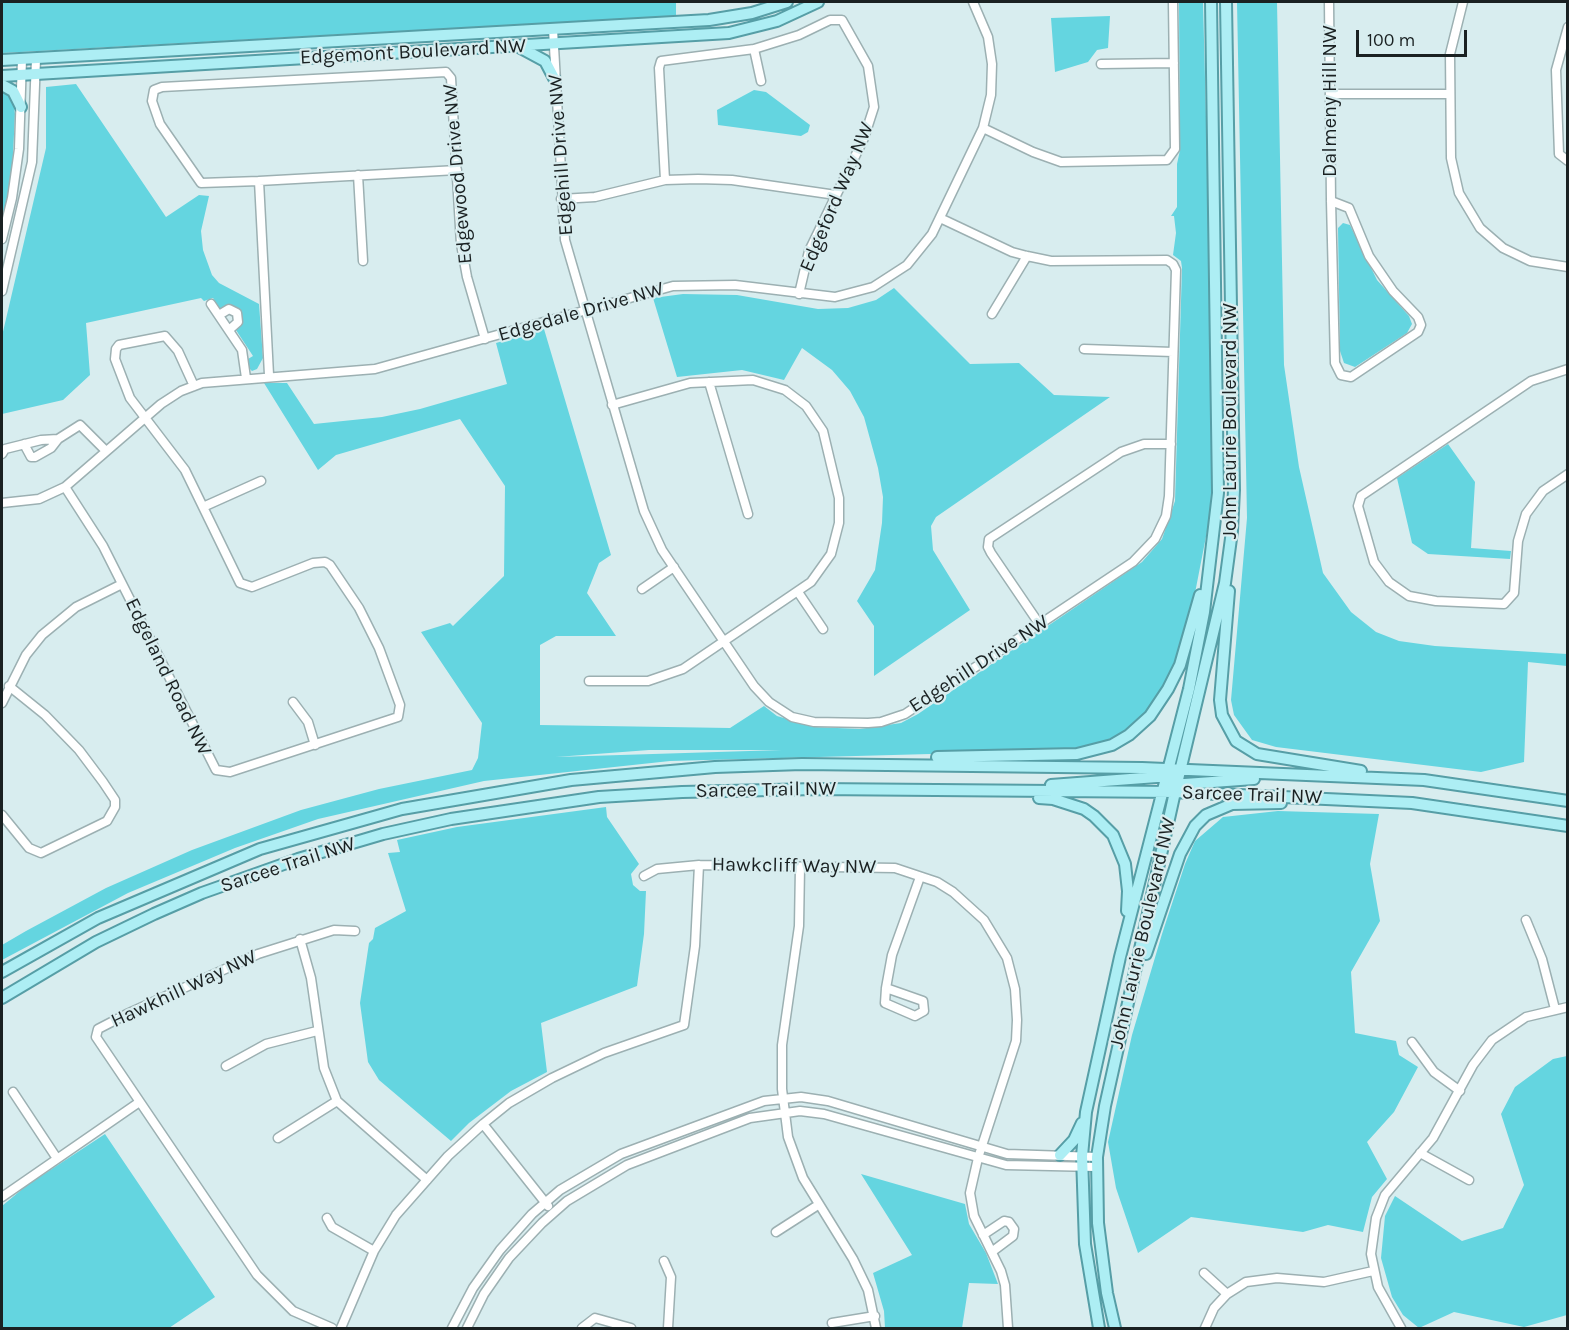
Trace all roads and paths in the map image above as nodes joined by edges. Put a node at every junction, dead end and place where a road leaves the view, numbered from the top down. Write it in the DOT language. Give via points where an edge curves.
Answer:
graph roads {
  1 [pos="787,2"];
  2 [pos="818,2"];
  3 [pos="974,2"];
  4 [pos="1173,2"];
  5 [pos="1210,2"];
  6 [pos="1226,2"];
  7 [pos="1329,2"];
  8 [pos="1463,2"];
  9 [pos="1568,27"];
  10 [pos="553,29"];
  11 [pos="554,43"];
  12 [pos="516,46"];
  13 [pos="754,49"];
  14 [pos="36,58"];
  15 [pos="22,59"];
  16 [pos="2,60"];
  17 [pos="1174,63"];
  18 [pos="1101,64"];
  19 [pos="22,74"];
  20 [pos="36,74"];
  21 [pos="2,76"];
  22 [pos="555,80"];
  23 [pos="761,81"];
  24 [pos="2,85"];
  25 [pos="1331,94"];
  26 [pos="1450,94"];
  27 [pos="21,107"];
  28 [pos="983,128"];
  29 [pos="1568,161"];
  30 [pos="457,170"];
  31 [pos="358,175"];
  32 [pos="665,180"];
  33 [pos="259,181"];
  34 [pos="836,195"];
  35 [pos="561,199"];
  36 [pos="1331,201"];
  37 [pos="940,218"];
  38 [pos="2,240"];
  39 [pos="1027,256"];
  40 [pos="363,261"];
  41 [pos="1568,267"];
  42 [pos="2,291"];
  43 [pos="799,294"];
  44 [pos="211,304"];
  45 [pos="585,310"];
  46 [pos="992,314"];
  47 [pos="219,315"];
  48 [pos="229,330"];
  49 [pos="485,339"];
  50 [pos="1084,349"];
  51 [pos="1173,352"];
  52 [pos="1568,369"];
  53 [pos="269,375"];
  54 [pos="246,378"];
  55 [pos="709,382"];
  56 [pos="194,386"];
  57 [pos="612,405"];
  58 [pos="146,418"];
  59 [pos="57,439"];
  60 [pos="24,444"];
  61 [pos="1171,444"];
  62 [pos="106,452"];
  63 [pos="2,454"];
  64 [pos="1568,474"];
  65 [pos="261,481"];
  66 [pos="65,487"];
  67 [pos="2,503"];
  68 [pos="203,507"];
  69 [pos="748,514"];
  70 [pos="1210,565"];
  71 [pos="1228,566"];
  72 [pos="674,567"];
  73 [pos="122,584"];
  74 [pos="642,589"];
  75 [pos="798,592"];
  76 [pos="1040,625"];
  77 [pos="823,629"];
  78 [pos="724,641"];
  79 [pos="589,681"];
  80 [pos="9,686"];
  81 [pos="293,702"];
  82 [pos="2,703"];
  83 [pos="315,745"];
  84 [pos="896,763"];
  85 [pos="1181,769"];
  86 [pos="1167,773"];
  87 [pos="1272,774"];
  88 [pos="1369,776"];
  89 [pos="1176,788"];
  90 [pos="904,790"];
  91 [pos="1016,791"];
  92 [pos="1162,792"];
  93 [pos="1377,800"];
  94 [pos="1568,801"];
  95 [pos="2,815"];
  96 [pos="1568,826"];
  97 [pos="699,865"];
  98 [pos="800,867"];
  99 [pos="644,876"];
  100 [pos="920,877"];
  101 [pos="1526,920"];
  102 [pos="355,931"];
  103 [pos="300,939"];
  104 [pos="1120,957"];
  105 [pos="2,972"];
  106 [pos="1134,985"];
  107 [pos="886,988"];
  108 [pos="2,998"];
  109 [pos="1568,1007"];
  110 [pos="1555,1009"];
  111 [pos="317,1031"];
  112 [pos="1412,1042"];
  113 [pos="226,1066"];
  114 [pos="1460,1090"];
  115 [pos="13,1092"];
  116 [pos="783,1098"];
  117 [pos="337,1101"];
  118 [pos="138,1103"];
  119 [pos="1086,1112"];
  120 [pos="784,1113"];
  121 [pos="483,1124"];
  122 [pos="278,1138"];
  123 [pos="982,1146"];
  124 [pos="1420,1153"];
  125 [pos="1060,1155"];
  126 [pos="57,1157"];
  127 [pos="978,1158"];
  128 [pos="1082,1162"];
  129 [pos="1097,1162"];
  130 [pos="427,1180"];
  131 [pos="1469,1180"];
  132 [pos="2,1197"];
  133 [pos="545,1202"];
  134 [pos="818,1205"];
  135 [pos="553,1212"];
  136 [pos="327,1218"];
  137 [pos="776,1232"];
  138 [pos="983,1235"];
  139 [pos="374,1251"];
  140 [pos="993,1251"];
  141 [pos="664,1262"];
  142 [pos="1373,1271"];
  143 [pos="1204,1273"];
  144 [pos="1227,1294"];
  145 [pos="875,1316"];
  146 [pos="832,1323"];
  147 [pos="1400,1328"];
  148 [pos="332,1329"];
  149 [pos="341,1329"];
  150 [pos="452,1329"];
  151 [pos="466,1329"];
  152 [pos="582,1329"];
  153 [pos="631,1329"];
  154 [pos="668,1329"];
  155 [pos="876,1329"];
  156 [pos="1008,1329"];
  157 [pos="1099,1329"];
  158 [pos="1115,1329"];
  159 [pos="1205,1329"];
  1 -- 10 [label="main road, Edgemont Boulevard NW" via="709,20"];
  2 -- 11 [label="main road, Edgemont Boulevard NW" via="777,21 729,33"];
  3 -- 28 [label="street, Edgedale Drive NW" via="988,37 992,64 991,95"];
  4 -- 17 [label="street"];
  5 -- 70 [label="main road, John Laurie Boulevard NW" via="1218,493"];
  6 -- 71 [label="main road, John Laurie Boulevard NW" via="1234,490"];
  7 -- 25 [label="street, Dalmeny Hill NW"];
  8 -- 26 [label="street" via="1451,42"];
  9 -- 29 [label="street" via="1556,70 1559,154"];
  10 -- 11 [label="street, Edgehill Drive NW"];
  10 -- 14 [label="main road, Edgemont Boulevard NW"];
  11 -- 12 [label="main road, Edgemont Boulevard NW"];
  11 -- 22 [label="street, Edgehill Drive NW"];
  12 -- 20 [label="main road, Edgemont Boulevard NW"];
  12 -- 22 [label="main road" via="545,61"];
  13 -- 23 [label="street"];
  13 -- 32 [label="street, Edgeford Way NW" via="661,61"];
  13 -- 34 [label="street, Edgeford Way NW" via="834,19 846,24 872,78 874,107 864,138"];
  14 -- 15 [label="main road, Edgemont Boulevard NW"];
  14 -- 20 [label="street"];
  15 -- 16 [label="main road, Edgemont Boulevard NW"];
  15 -- 19 [label="street"];
  17 -- 18 [label="street"];
  17 -- 28 [label="street" via="1175,149 1167,160 1061,162"];
  19 -- 20 [label="main road, Edgemont Boulevard NW"];
  19 -- 21 [label="main road, Edgemont Boulevard NW"];
  19 -- 27 [label="street"];
  20 -- 42 [label="street" via="30,177"];
  22 -- 35 [label="street, Edgehill Drive NW"];
  24 -- 27 [label="main road" via="13,91"];
  25 -- 26 [label="street"];
  25 -- 36 [label="street, Dalmeny Hill NW"];
  26 -- 41 [label="street" via="1453,176 1473,220 1511,253 1539,264"];
  27 -- 38 [label="street" via="15,180"];
  28 -- 37 [label="street, Edgedale Drive NW"];
  30 -- 31 [label="street"];
  30 -- 33 [label="street, Edgewood Drive NW" via="451,78 446,72 185,85 154,90 152,101 160,124 201,183"];
  30 -- 49 [label="street, Edgewood Drive NW" via="464,261"];
  31 -- 33 [label="street"];
  31 -- 40 [label="street"];
  32 -- 34 [label="street" via="732,180"];
  32 -- 35 [label="street" via="595,197"];
  33 -- 53 [label="street"];
  34 -- 43 [label="street, Edgeford Way NW" via="809,251"];
  35 -- 45 [label="street, Edgehill Drive NW" via="565,240"];
  36 -- 36 [label="street, Dalmeny Hill NW" via="1335,363 1341,375 1351,377 1418,332 1421,325 1378,271 1349,208"];
  37 -- 39 [label="street, Edgehill Drive NW"];
  37 -- 43 [label="street, Edgedale Drive NW" via="921,251 892,277 873,287 835,297"];
  39 -- 46 [label="street"];
  39 -- 51 [label="street, Edgehill Drive NW" via="1070,261 1171,262 1176,270"];
  43 -- 45 [label="street, Edgedale Drive NW" via="695,284 655,289"];
  44 -- 47 [label="street"];
  45 -- 49 [label="street, Edgedale Drive NW"];
  45 -- 57 [label="street, Edgehill Drive NW"];
  47 -- 48 [label="street"];
  47 -- 48 [label="street" via="229,309 237,313 238,322"];
  48 -- 54 [label="street" via="244,356"];
  49 -- 53 [label="street, Edgedale Drive NW" via="375,369"];
  50 -- 51 [label="street"];
  51 -- 61 [label="street, Edgehill Drive NW"];
  52 -- 64 [label="street" via="1531,381 1361,496 1358,506 1374,562 1389,582 1409,596 1504,604 1514,593 1518,541 1526,514 1543,491"];
  53 -- 54 [label="street, Edgedale Drive NW"];
  54 -- 56 [label="street, Edgedale Drive NW"];
  55 -- 57 [label="street" via="690,383"];
  55 -- 69 [label="street"];
  55 -- 75 [label="street" via="745,380 777,387 806,406 823,431 839,498 838,537 826,563"];
  56 -- 58 [label="street, Edgedale Drive NW" via="170,398"];
  56 -- 58 [label="street, Edgeland Road NW" via="167,337 119,345 115,358 122,382"];
  57 -- 72 [label="street, Edgehill Drive NW" via="644,511"];
  58 -- 62 [label="street, Edgedale Drive NW"];
  58 -- 68 [label="street, Edgeland Road NW" via="185,470"];
  59 -- 60 [label="street"];
  59 -- 60 [label="street" via="51,448 34,457"];
  59 -- 62 [label="street" via="81,425"];
  60 -- 63 [label="street" via="4,449"];
  61 -- 76 [label="street, Edgehill Drive NW" via="1169,506 1155,539 1133,562"];
  61 -- 76 [label="street" via="1144,444 1121,452 989,540 991,553"];
  62 -- 66 [label="street, Edgedale Drive NW"];
  65 -- 68 [label="street"];
  66 -- 67 [label="street, Edgedale Drive NW" via="39,499"];
  66 -- 73 [label="street, Edgeland Road NW"];
  68 -- 83 [label="street, Edgeland Road NW" via="243,586 252,587 325,562 340,578 371,630 400,705 398,717"];
  70 -- 84 [label="main road" via="1180,664 1150,716 1129,735 1112,745 1077,754 915,758"];
  70 -- 86 [label="main road, John Laurie Boulevard NW" via="1189,688"];
  71 -- 85 [label="main road, John Laurie Boulevard NW"];
  71 -- 88 [label="main road" via="1230,581 1220,683 1222,716 1236,741 1257,754 1358,769"];
  72 -- 74 [label="street"];
  72 -- 78 [label="street, Edgehill Drive NW"];
  73 -- 80 [label="street" via="76,607 49,628 26,655"];
  73 -- 83 [label="street, Edgeland Road NW" via="216,770 230,772"];
  75 -- 77 [label="street"];
  75 -- 78 [label="street"];
  76 -- 78 [label="street, Edgehill Drive NW" via="905,714 868,723 814,722 792,717 754,686"];
  78 -- 79 [label="street" via="683,669 659,678"];
  80 -- 82 [label="street"];
  80 -- 95 [label="street" via="79,750 115,800 115,807 107,821 41,853 29,848"];
  81 -- 83 [label="street" via="308,722"];
  84 -- 86 [label="main road, Sarcee Trail NW"];
  84 -- 105 [label="main road, Sarcee Trail NW" via="715,767 640,773 500,790 402,809 260,849 190,877 98,918"];
  85 -- 86 [label="main road" via="1176,774"];
  85 -- 87 [label="main road, Sarcee Trail NW"];
  85 -- 89 [label="main road, John Laurie Boulevard NW"];
  86 -- 91 [label="main road"];
  86 -- 92 [label="main road, John Laurie Boulevard NW"];
  87 -- 88 [label="main road, Sarcee Trail NW"];
  87 -- 89 [label="main road"];
  88 -- 94 [label="main road, Sarcee Trail NW"];
  89 -- 92 [label="main road" via="1167,786"];
  89 -- 93 [label="main road, Sarcee Trail NW"];
  89 -- 106 [label="main road, John Laurie Boulevard NW"];
  90 -- 91 [label="main road, Sarcee Trail NW"];
  90 -- 104 [label="main road" via="923,796 1053,799 1094,816 1113,836 1126,871 1128,906"];
  90 -- 108 [label="main road, Sarcee Trail NW" via="750,789 599,797 472,815 383,834 202,893 96,942"];
  91 -- 92 [label="main road, Sarcee Trail NW"];
  92 -- 104 [label="main road, John Laurie Boulevard NW"];
  93 -- 96 [label="main road, Sarcee Trail NW"];
  93 -- 106 [label="main road" via="1350,804 1232,804 1206,815 1195,826 1180,854"];
  97 -- 98 [label="street, Hawkcliff Way NW"];
  97 -- 99 [label="street" via="657,869"];
  97 -- 121 [label="street, Hawkcliff Way NW" via="695,946 684,1025 604,1053 552,1078 509,1103"];
  98 -- 100 [label="street, Hawkcliff Way NW" via="895,868"];
  98 -- 116 [label="street" via="799,926 782,1045"];
  100 -- 107 [label="street" via="892,955"];
  100 -- 123 [label="street, Hawkcliff Way NW" via="953,892 984,920 1007,958 1015,989 1016,1041"];
  101 -- 110 [label="street" via="1542,959"];
  102 -- 103 [label="street" via="334,930"];
  103 -- 111 [label="street"];
  103 -- 118 [label="street, Hawkhill Way NW" via="217,972 98,1029 96,1037"];
  104 -- 119 [label="main road, John Laurie Boulevard NW"];
  106 -- 129 [label="main road, John Laurie Boulevard NW" via="1104,1107"];
  107 -- 107 [label="street" via="885,1003 915,1016 924,1011 923,1000"];
  109 -- 110 [label="street"];
  110 -- 114 [label="street" via="1526,1017 1500,1033 1479,1056"];
  111 -- 113 [label="street" via="266,1044"];
  111 -- 117 [label="street" via="324,1068"];
  112 -- 114 [label="street" via="1434,1072"];
  114 -- 124 [label="street"];
  115 -- 126 [label="street"];
  116 -- 120 [label="street"];
  116 -- 123 [label="street" via="828,1101"];
  116 -- 133 [label="street" via="748,1105 621,1154"];
  117 -- 122 [label="street"];
  117 -- 130 [label="street"];
  118 -- 126 [label="street"];
  118 -- 148 [label="street, Hawkhill Way NW" via="257,1275 293,1311"];
  119 -- 125 [label="main road" via="1074,1140"];
  119 -- 128 [label="main road, John Laurie Boulevard NW"];
  120 -- 127 [label="street" via="824,1114"];
  120 -- 134 [label="street" via="796,1160"];
  120 -- 135 [label="street" via="750,1118 627,1165"];
  121 -- 130 [label="street, Hawkcliff Way NW"];
  121 -- 133 [label="street"];
  123 -- 125 [label="street" via="1028,1157"];
  123 -- 127 [label="street, Hawkcliff Way NW"];
  124 -- 131 [label="street"];
  124 -- 142 [label="street" via="1379,1208 1372,1239"];
  125 -- 128 [label="street"];
  126 -- 132 [label="street"];
  127 -- 128 [label="street" via="1023,1168"];
  127 -- 138 [label="street, Hawkcliff Way NW" via="970,1192 974,1216"];
  128 -- 129 [label="street"];
  128 -- 157 [label="main road, John Laurie Boulevard NW" via="1085,1244"];
  129 -- 158 [label="main road, John Laurie Boulevard NW" via="1098,1223"];
  130 -- 139 [label="street, Hawkcliff Way NW" via="396,1215"];
  133 -- 135 [label="street"];
  133 -- 150 [label="street" via="500,1250 472,1288"];
  134 -- 137 [label="street"];
  134 -- 145 [label="street" via="853,1259"];
  135 -- 151 [label="street" via="509,1258"];
  136 -- 139 [label="street" via="332,1227"];
  138 -- 140 [label="street, Hawkcliff Way NW"];
  138 -- 140 [label="street" via="1004,1221 1010,1222 1013,1236"];
  139 -- 149 [label="street, Hawkcliff Way NW"];
  140 -- 156 [label="street, Hawkcliff Way NW" via="1005,1285"];
  141 -- 154 [label="street" via="671,1277"];
  142 -- 144 [label="street" via="1324,1282 1267,1278 1246,1282"];
  142 -- 147 [label="street"];
  143 -- 144 [label="street"];
  144 -- 159 [label="street" via="1214,1308"];
  145 -- 146 [label="street"];
  145 -- 155 [label="street"];
  152 -- 153 [label="street" via="595,1318"];
}
